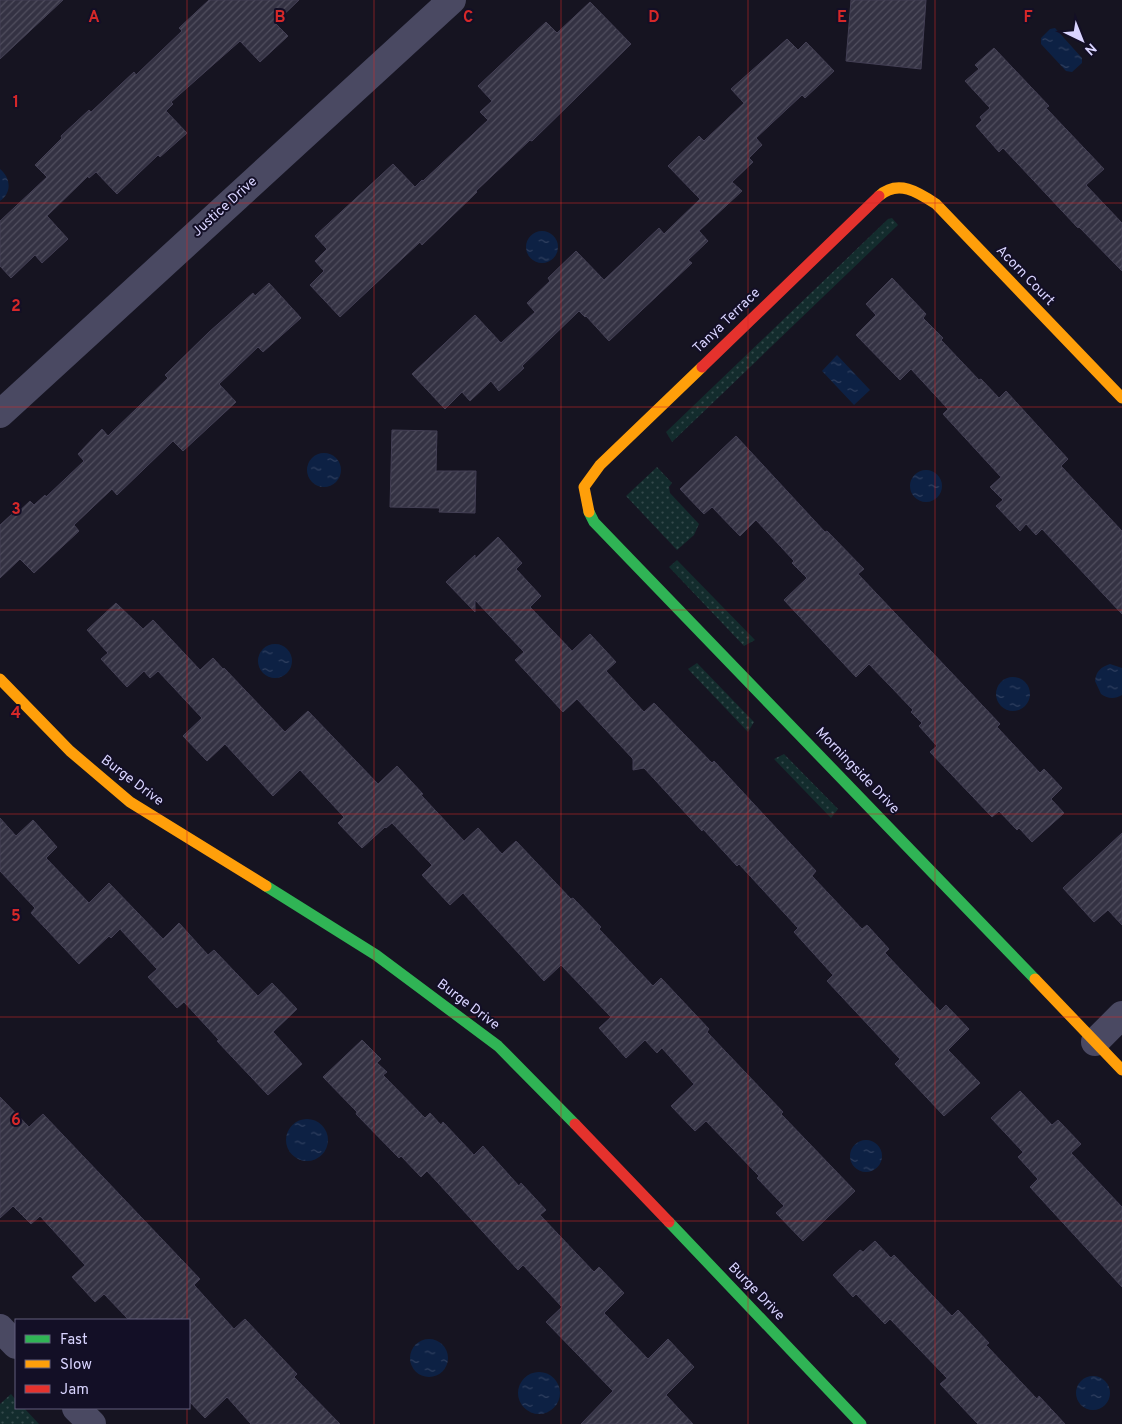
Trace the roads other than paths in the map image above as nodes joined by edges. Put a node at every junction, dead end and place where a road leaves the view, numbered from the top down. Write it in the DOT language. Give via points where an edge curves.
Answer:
graph roads {
  1 [pos="452,0"];
  2 [pos="899,186"];
  3 [pos="1122,398"];
  4 [pos="0,414"];
  5 [pos="584,487"];
  6 [pos="0,679"];
  7 [pos="1122,1015"];
  8 [pos="1095,1042"];
  9 [pos="1122,1070"];
  10 [pos="77,1409"];
  11 [pos="92,1424"];
  12 [pos="861,1424"];
  1 -- 4 [label="street, Justice Drive"];
  2 -- 3 [label="street, Acorn Court" via="915,191 936,204"];
  2 -- 5 [label="street, Tanya Terrace" via="886,190 851,223 600,465"];
  5 -- 8 [label="street, Morningside Drive" via="594,522"];
  6 -- 12 [label="street, Burge Drive" via="70,751 130,802 376,955 498,1046"];
  7 -- 8 [label="street"];
  8 -- 9 [label="street, Morningside Drive"];
  10 -- 11 [label="street"];
}
